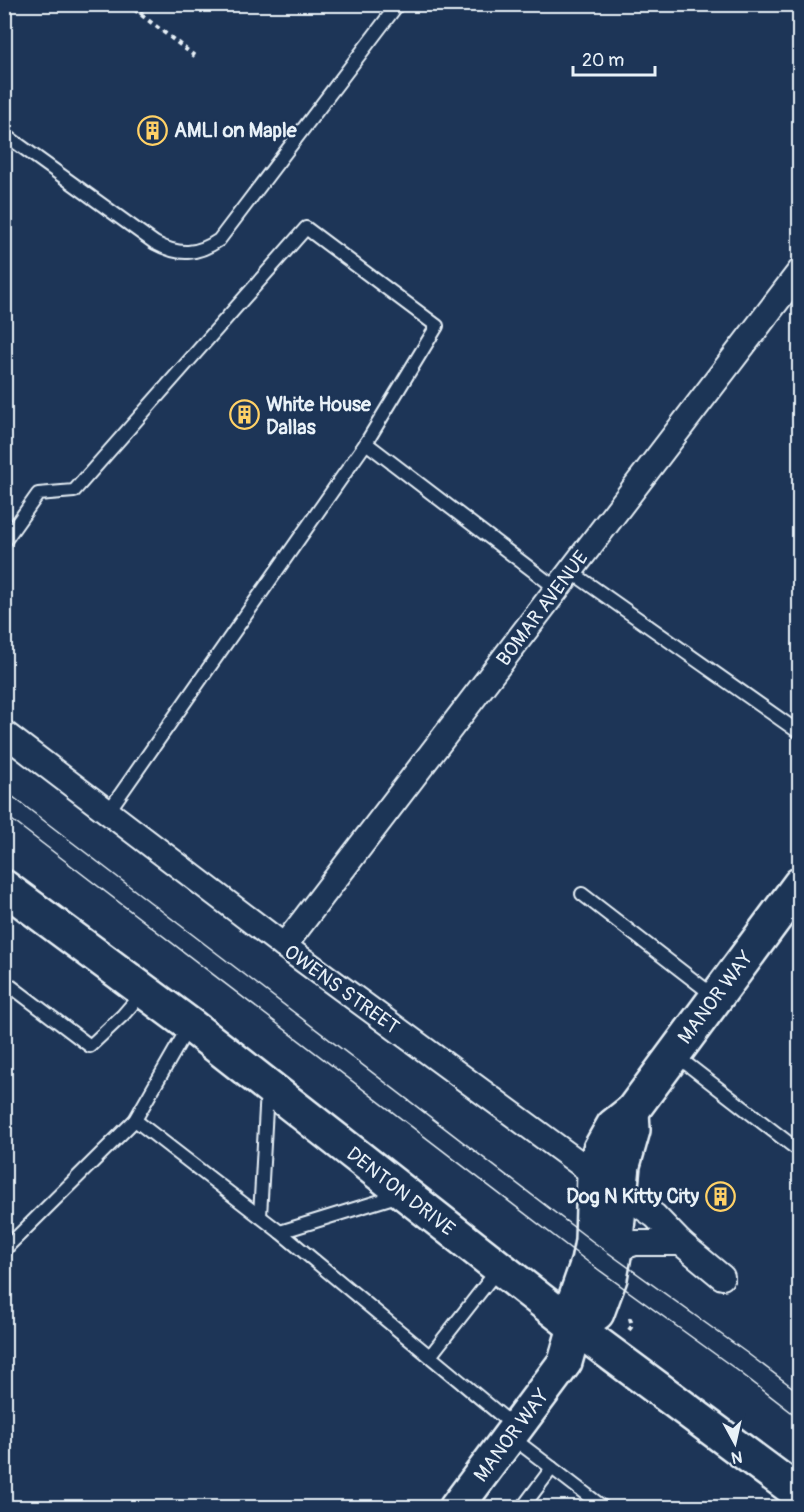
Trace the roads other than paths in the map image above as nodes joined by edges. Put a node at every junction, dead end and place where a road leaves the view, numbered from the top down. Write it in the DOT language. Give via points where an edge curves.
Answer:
graph roads {
  1 [pos="398,4"];
  2 [pos="4,134"];
  3 [pos="800,271"];
  4 [pos="366,443"];
  5 [pos="4,542"];
  6 [pos="564,580"];
  7 [pos="4,733"];
  8 [pos="800,733"];
  9 [pos="108,812"];
  10 [pos="800,884"];
  11 [pos="4,886"];
  12 [pos="582,894"];
  13 [pos="284,946"];
  14 [pos="4,981"];
  15 [pos="144,991"];
  16 [pos="715,997"];
  17 [pos="190,1025"];
  18 [pos="673,1053"];
  19 [pos="267,1086"];
  20 [pos="135,1120"];
  21 [pos="794,1147"];
  22 [pos="607,1183"];
  23 [pos="404,1194"];
  24 [pos="260,1216"];
  25 [pos="280,1232"];
  26 [pos="681,1243"];
  27 [pos="615,1250"];
  28 [pos="4,1252"];
  29 [pos="500,1267"];
  30 [pos="722,1277"];
  31 [pos="575,1328"];
  32 [pos="430,1356"];
  33 [pos="513,1432"];
  34 [pos="552,1468"];
  35 [pos="800,1494"];
  36 [pos="458,1507"];
  37 [pos="522,1508"];
  38 [pos="604,1508"];
  1 -- 2 [label="lane" via="219,240 207,248 181,253 155,243"];
  3 -- 6 [label="street, BOMAR AVENUE"];
  4 -- 5 [label="lane" via="437,326 306,228 74,490 38,494"];
  4 -- 6 [label="lane"];
  4 -- 9 [label="lane"];
  6 -- 8 [label="lane"];
  6 -- 13 [label="street, BOMAR AVENUE"];
  7 -- 9 [label="street, OWENS STREET"];
  9 -- 13 [label="street, OWENS STREET"];
  10 -- 16 [label="main road, MANOR WAY"];
  11 -- 15 [label="main road, DENTON DRIVE"];
  12 -- 16 [label="lane"];
  13 -- 22 [label="street, OWENS STREET"];
  14 -- 15 [label="lane" via="90,1046"];
  15 -- 17 [label="main road, DENTON DRIVE"];
  16 -- 18 [label="main road, MANOR WAY"];
  17 -- 19 [label="main road, DENTON DRIVE"];
  17 -- 20 [label="lane"];
  18 -- 21 [label="lane"];
  18 -- 22 [label="main road, MANOR WAY" via="632,1111 633,1130 623,1165"];
  19 -- 23 [label="main road, DENTON DRIVE"];
  19 -- 24 [label="lane"];
  20 -- 24 [label="lane"];
  20 -- 28 [label="lane"];
  22 -- 26 [label="street, OWENS STREET" via="655,1216"];
  22 -- 27 [label="main road, MANOR WAY"];
  22 -- 31 [label="main road, MANOR WAY" via="574,1302"];
  23 -- 25 [label="lane"];
  23 -- 29 [label="main road, DENTON DRIVE"];
  24 -- 25 [label="lane"];
  25 -- 32 [label="lane"];
  26 -- 27 [label="street" via="635,1243"];
  26 -- 30 [label="street, OWENS STREET"];
  27 -- 31 [label="main road, MANOR WAY" via="597,1313"];
  29 -- 31 [label="main road, DENTON DRIVE"];
  29 -- 32 [label="lane"];
  31 -- 33 [label="main road, MANOR WAY" via="565,1362"];
  31 -- 35 [label="main road, DENTON DRIVE"];
  32 -- 33 [label="lane"];
  33 -- 34 [label="lane"];
  33 -- 36 [label="main road, MANOR WAY"];
  34 -- 37 [label="lane"];
  34 -- 38 [label="lane"];
}
